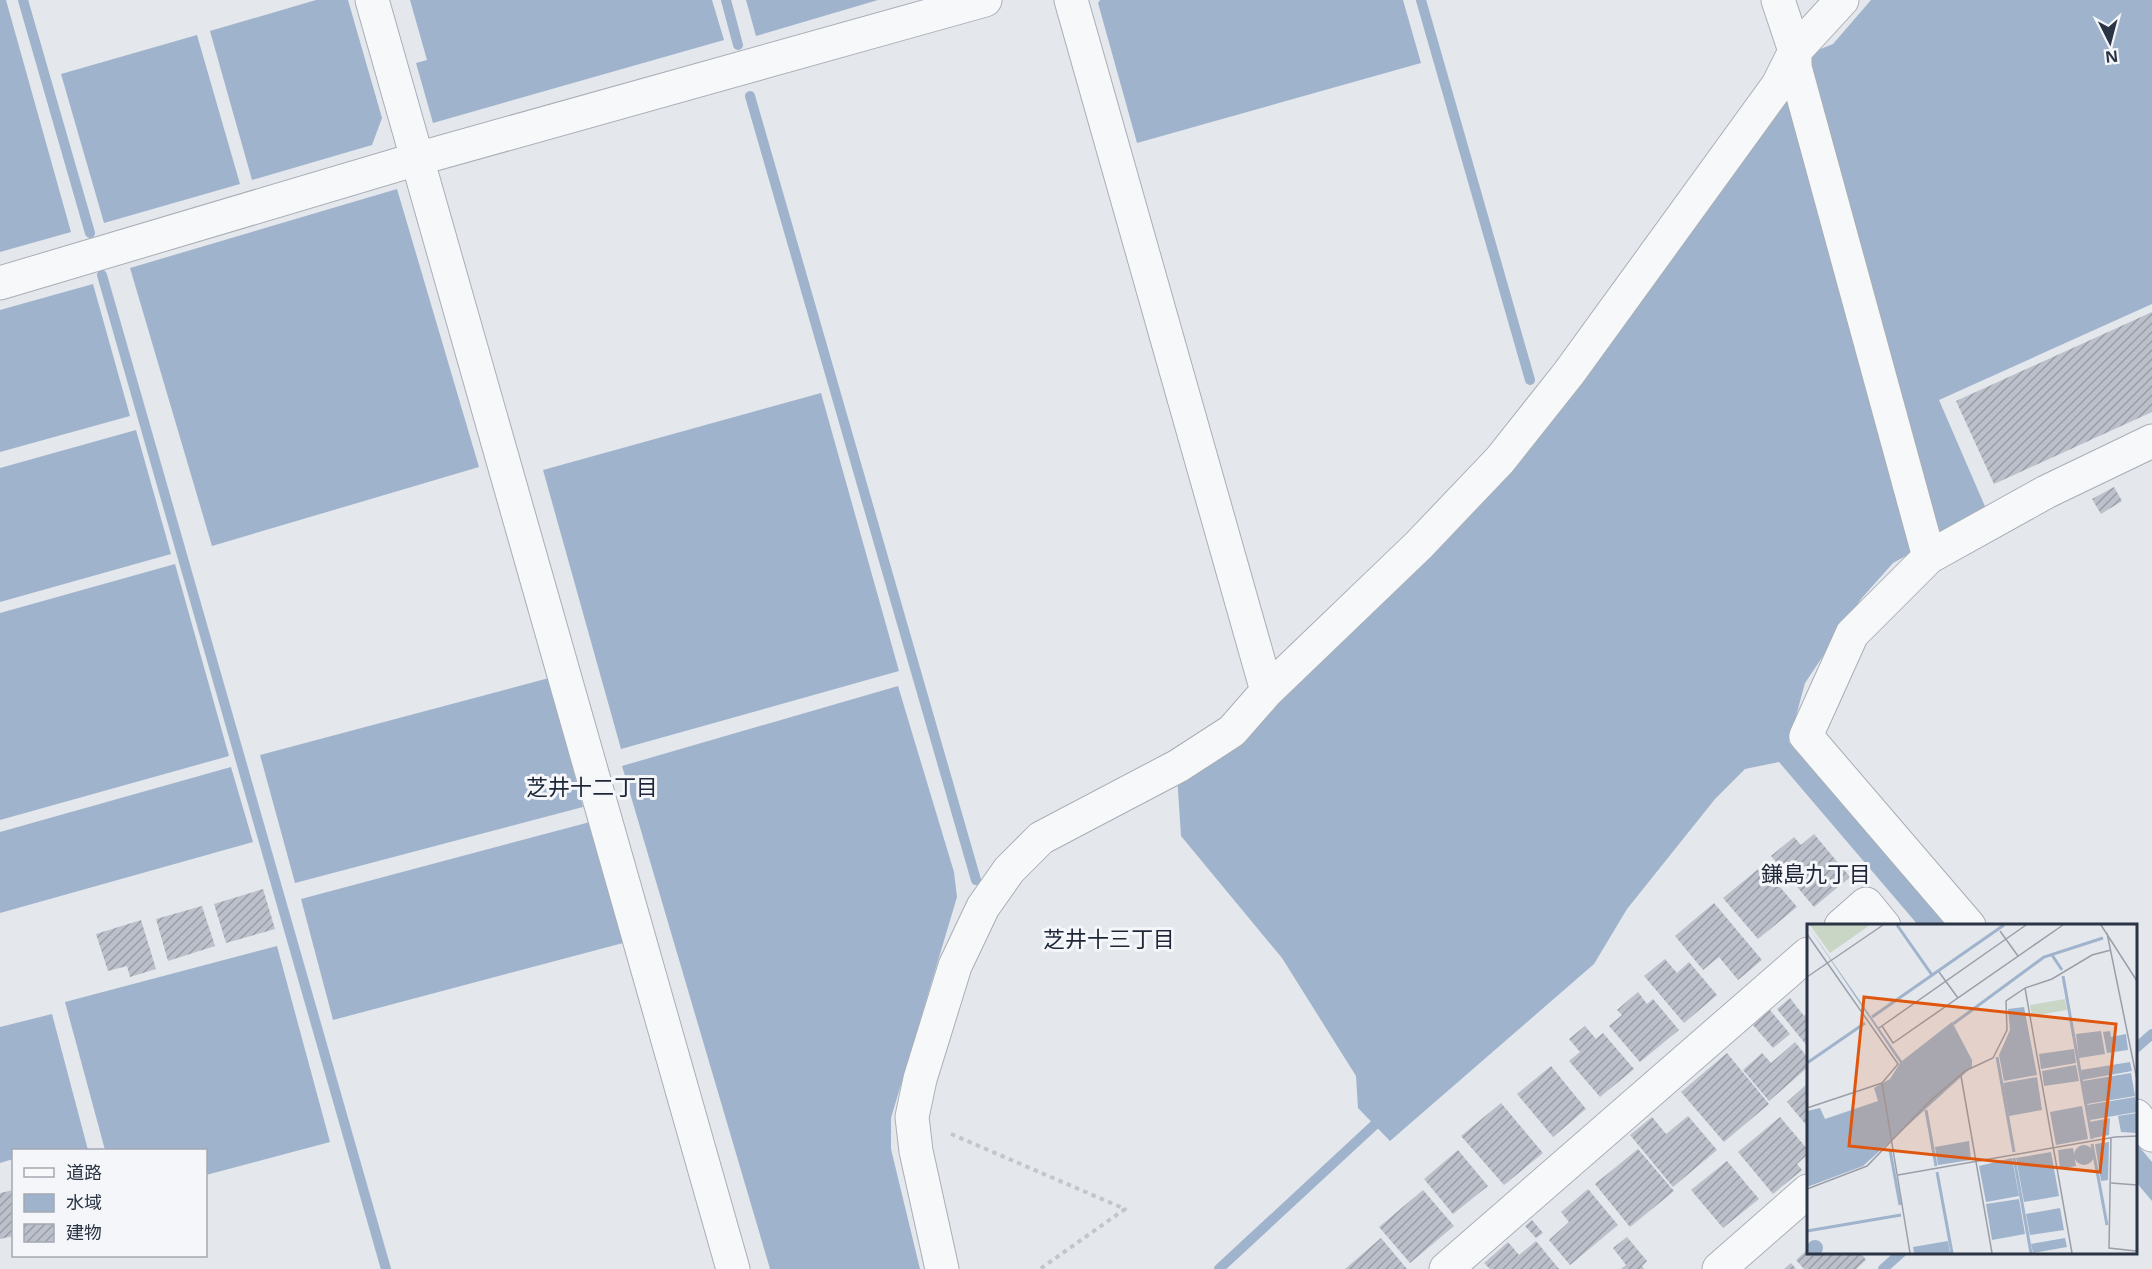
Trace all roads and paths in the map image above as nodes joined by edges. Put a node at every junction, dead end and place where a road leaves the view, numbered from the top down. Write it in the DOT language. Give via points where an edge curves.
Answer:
graph roads {
  1 [pos="372,0"];
  2 [pos="985,0"];
  3 [pos="1071,0"];
  4 [pos="1779,0"];
  5 [pos="1842,0"];
  6 [pos="1795,59"];
  7 [pos="417,159"];
  8 [pos="0,283"];
  9 [pos="2152,441"];
  10 [pos="1928,552"];
  11 [pos="1267,691"];
  12 [pos="1843,924"];
  13 [pos="1882,924"];
  14 [pos="1967,924"];
  15 [pos="1807,956"];
  16 [pos="912,1117"];
  17 [pos="2137,1117"];
  18 [pos="2152,1135"];
  19 [pos="1807,1193"];
  20 [pos="733,1269"];
  21 [pos="942,1269"];
  22 [pos="1040,1269"];
  23 [pos="1446,1269"];
  24 [pos="1719,1269"];
  1 -- 7 [label="street"];
  2 -- 7 [label="street"];
  3 -- 11 [label="street"];
  4 -- 6 [label="street"];
  5 -- 6 [label="street"];
  6 -- 10 [label="street"];
  6 -- 11 [label="street" via="1569,373 1500,460 1419,545"];
  7 -- 8 [label="street"];
  7 -- 20 [label="street"];
  9 -- 10 [label="street"];
  10 -- 14 [label="street" via="1852,634 1806,736"];
  11 -- 16 [label="street" via="1232,731 1178,766 1041,838 1009,870 983,907 955,966"];
  12 -- 13 [label="street" via="1866,904"];
  15 -- 23 [label="street"];
  16 -- 21 [label="street"];
  16 -- 22 [label="path" via="1125,1209"];
  17 -- 18 [label="street"];
  19 -- 24 [label="street"];
}
